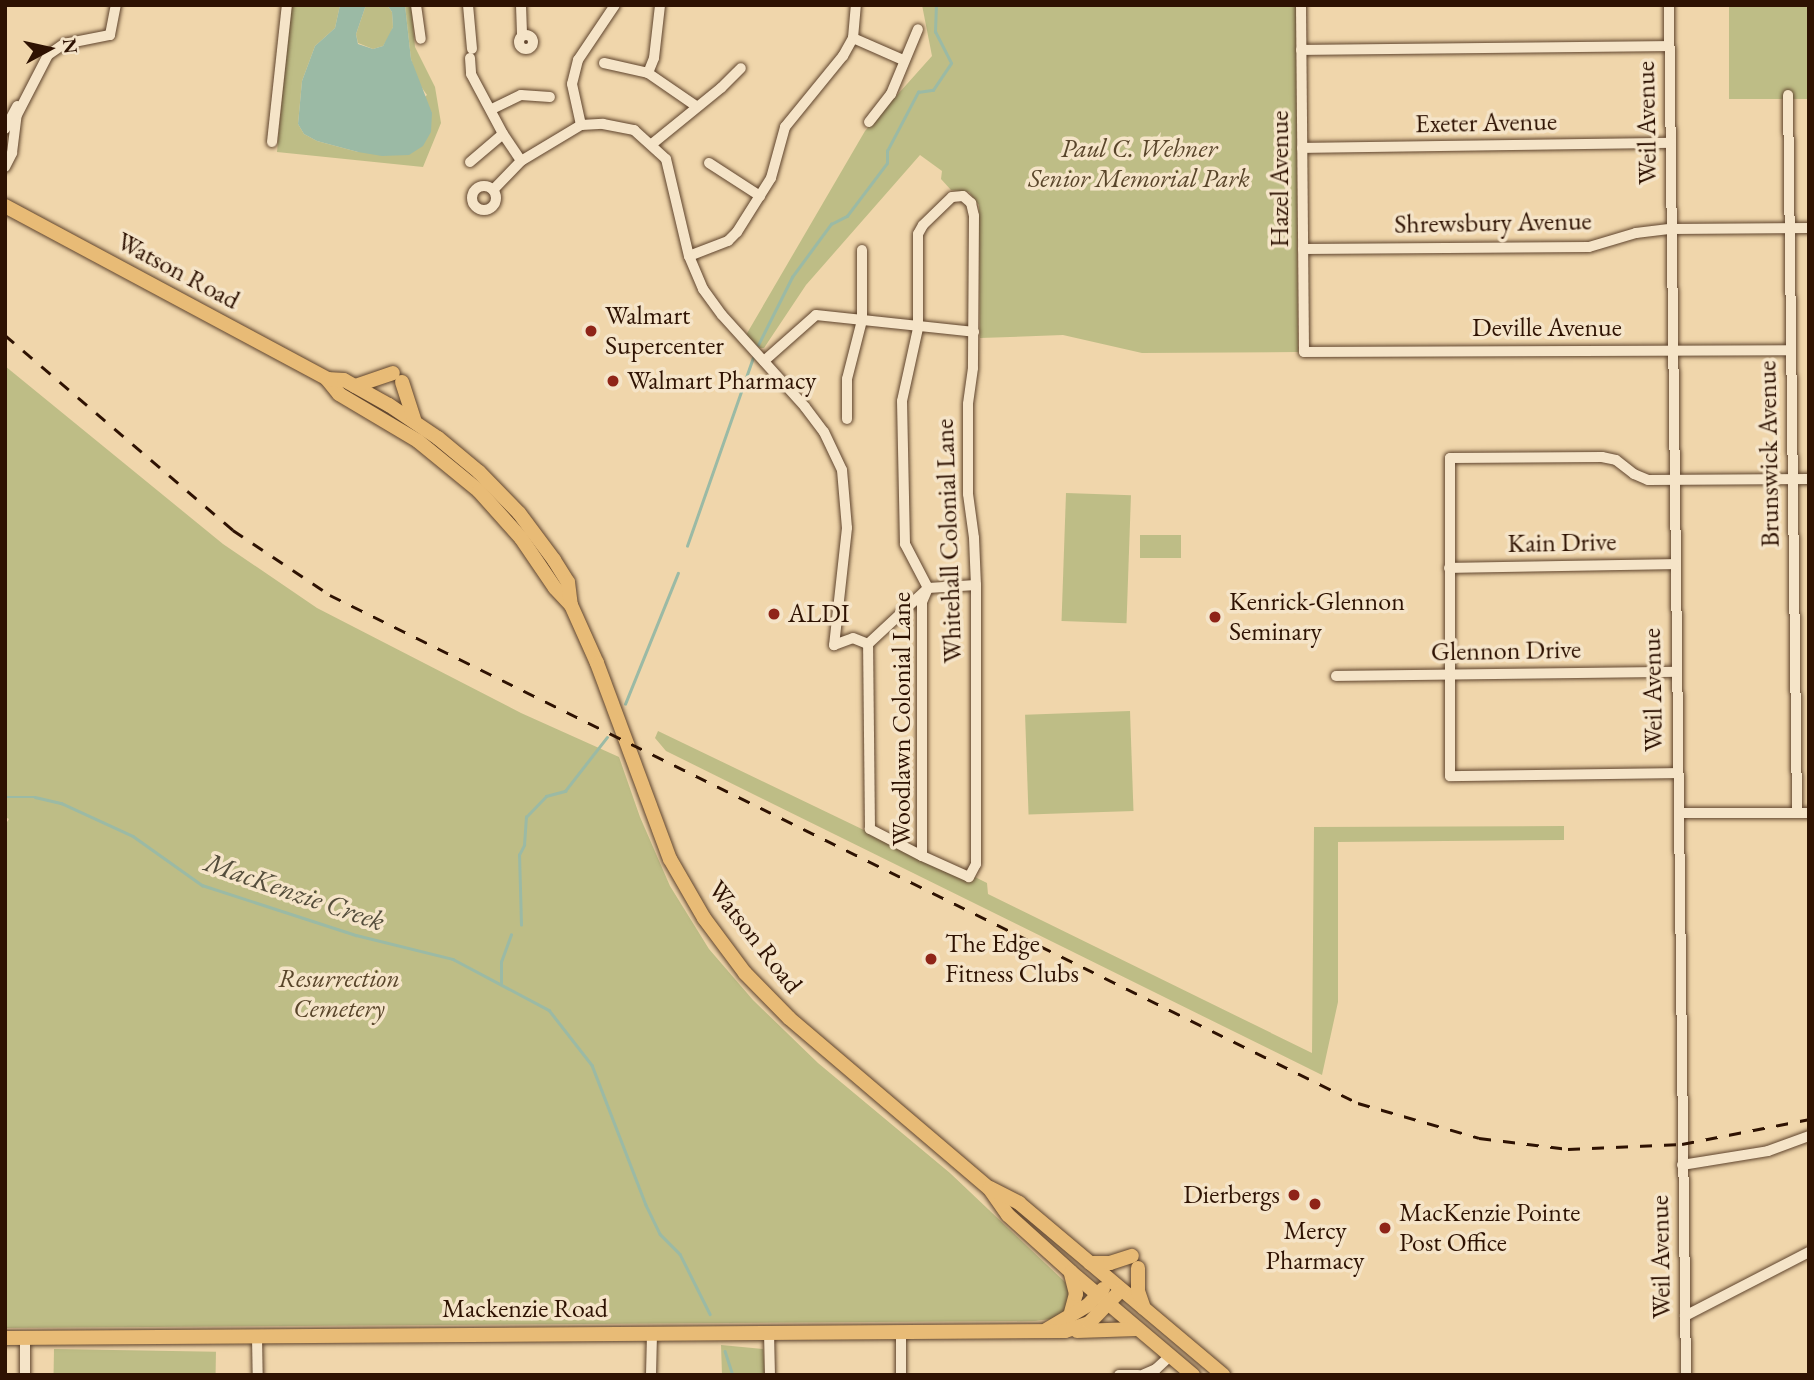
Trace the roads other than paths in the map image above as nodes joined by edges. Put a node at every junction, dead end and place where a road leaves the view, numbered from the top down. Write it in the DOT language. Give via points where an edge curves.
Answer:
graph roads {
  1 [pos="116,5"];
  2 [pos="287,5"];
  3 [pos="416,5"];
  4 [pos="468,5"];
  5 [pos="521,5"];
  6 [pos="615,5"];
  7 [pos="660,5"];
  8 [pos="856,5"];
  9 [pos="1301,5"];
  10 [pos="1669,5"];
  11 [pos="918,29"];
  12 [pos="522,35"];
  13 [pos="853,38"];
  14 [pos="421,39"];
  15 [pos="1669,46"];
  16 [pos="1301,50"];
  17 [pos="903,60"];
  18 [pos="604,63"];
  19 [pos="741,68"];
  20 [pos="648,73"];
  21 [pos="1788,94"];
  22 [pos="550,97"];
  23 [pos="23,98"];
  24 [pos="696,106"];
  25 [pos="492,109"];
  26 [pos="869,122"];
  27 [pos="581,125"];
  28 [pos="5,129"];
  29 [pos="503,134"];
  30 [pos="272,142"];
  31 [pos="1670,143"];
  32 [pos="652,144"];
  33 [pos="1302,148"];
  34 [pos="521,160"];
  35 [pos="470,162"];
  36 [pos="709,163"];
  37 [pos="5,167"];
  38 [pos="493,190"];
  39 [pos="760,195"];
  40 [pos="971,203"];
  41 [pos="5,206"];
  42 [pos="1789,228"];
  43 [pos="1809,228"];
  44 [pos="1671,229"];
  45 [pos="1303,249"];
  46 [pos="862,250"];
  47 [pos="689,256"];
  48 [pos="862,320"];
  49 [pos="918,328"];
  50 [pos="974,332"];
  51 [pos="1673,349"];
  52 [pos="1790,350"];
  53 [pos="1304,352"];
  54 [pos="764,361"];
  55 [pos="327,379"];
  56 [pos="355,386"];
  57 [pos="847,419"];
  58 [pos="414,422"];
  59 [pos="1792,479"];
  60 [pos="1809,479"];
  61 [pos="1674,480"];
  62 [pos="1675,564"];
  63 [pos="1449,568"];
  64 [pos="976,586"];
  65 [pos="928,588"];
  66 [pos="571,605"];
  67 [pos="868,644"];
  68 [pos="1676,672"];
  69 [pos="1450,674"];
  70 [pos="1336,676"];
  71 [pos="1677,773"];
  72 [pos="1680,813"];
  73 [pos="1803,813"];
  74 [pos="922,856"];
  75 [pos="969,877"];
  76 [pos="1809,1136"];
  77 [pos="1682,1166"];
  78 [pos="989,1188"];
  79 [pos="1809,1252"];
  80 [pos="1090,1263"];
  81 [pos="1071,1272"];
  82 [pos="1115,1285"];
  83 [pos="1103,1300"];
  84 [pos="1144,1309"];
  85 [pos="1070,1316"];
  86 [pos="1685,1316"];
  87 [pos="1137,1329"];
  88 [pos="901,1331"];
  89 [pos="1045,1331"];
  90 [pos="1065,1331"];
  91 [pos="769,1332"];
  92 [pos="652,1333"];
  93 [pos="257,1336"];
  94 [pos="5,1338"];
  95 [pos="25,1338"];
  96 [pos="1170,1356"];
  97 [pos="25,1375"];
  98 [pos="258,1375"];
  99 [pos="651,1375"];
  100 [pos="770,1375"];
  101 [pos="901,1375"];
  102 [pos="1119,1375"];
  103 [pos="1140,1375"];
  104 [pos="1193,1375"];
  105 [pos="1223,1375"];
  106 [pos="1686,1375"];
  1 -- 23 [label="street" via="110,35 64,44 51,52"];
  2 -- 30 [label="street"];
  3 -- 14 [label="street"];
  4 -- 25 [label="street" via="471,74"];
  5 -- 12 [label="street"];
  6 -- 27 [label="street" via="578,60 572,84"];
  7 -- 20 [label="street"];
  8 -- 13 [label="street"];
  9 -- 16 [label="street, Hazel Avenue"];
  10 -- 15 [label="street, Weil Avenue"];
  11 -- 17 [label="street"];
  13 -- 17 [label="street"];
  13 -- 39 [label="street" via="844,56 785,127 771,178"];
  15 -- 16 [label="street"];
  15 -- 31 [label="street, Weil Avenue"];
  16 -- 33 [label="street, Hazel Avenue"];
  17 -- 26 [label="street" via="891,94"];
  18 -- 20 [label="street"];
  19 -- 24 [label="street"];
  20 -- 24 [label="street"];
  21 -- 42 [label="street, Brunswick Avenue"];
  22 -- 25 [label="street" via="521,95"];
  23 -- 28 [label="street"];
  23 -- 37 [label="street"];
  24 -- 32 [label="street"];
  25 -- 29 [label="street"];
  27 -- 32 [label="street" via="624,126"];
  27 -- 34 [label="street"];
  29 -- 34 [label="street"];
  29 -- 35 [label="street"];
  31 -- 33 [label="street, Exeter Avenue"];
  31 -- 44 [label="street, Weil Avenue"];
  32 -- 47 [label="street" via="666,159 672,177"];
  33 -- 45 [label="street, Hazel Avenue"];
  34 -- 38 [label="street"];
  36 -- 39 [label="street"];
  39 -- 47 [label="street" via="728,241"];
  40 -- 49 [label="street, Woodlawn Colonial Lane" via="962,196 952,197 918,234"];
  40 -- 50 [label="street, Whitehall Colonial Lane"];
  41 -- 55 [label="main road, Watson Road"];
  42 -- 43 [label="street, Shrewsbury Avenue"];
  42 -- 44 [label="street, Shrewsbury Avenue"];
  42 -- 52 [label="street, Brunswick Avenue"];
  44 -- 45 [label="street, Shrewsbury Avenue" via="1636,233 1589,247"];
  44 -- 51 [label="street, Weil Avenue"];
  45 -- 53 [label="street, Hazel Avenue"];
  46 -- 48 [label="street"];
  47 -- 54 [label="street" via="704,289"];
  48 -- 49 [label="street"];
  48 -- 54 [label="street" via="816,315"];
  48 -- 57 [label="street" via="847,380"];
  49 -- 50 [label="street"];
  49 -- 65 [label="street, Woodlawn Colonial Lane" via="902,401 905,544"];
  50 -- 64 [label="street, Whitehall Colonial Lane" via="968,494"];
  51 -- 52 [label="street, Deville Avenue"];
  51 -- 53 [label="street, Deville Avenue"];
  51 -- 61 [label="street, Weil Avenue"];
  52 -- 59 [label="street, Brunswick Avenue"];
  54 -- 67 [label="street" via="824,432 842,470 848,528 834,645 853,638"];
  55 -- 56 [label="main road, Watson Road"];
  55 -- 66 [label="main road, Watson Road" via="339,394 418,441 479,491"];
  56 -- 58 [label="main road, Watson Road"];
  56 -- 58 [label="main road" via="398,377"];
  58 -- 66 [label="main road, Watson Road" via="479,472 519,513 568,582"];
  59 -- 60 [label="street"];
  59 -- 61 [label="street"];
  59 -- 73 [label="street, Brunswick Avenue"];
  61 -- 62 [label="street, Weil Avenue"];
  61 -- 63 [label="street" via="1640,478 1616,460 1602,457 1451,458"];
  62 -- 63 [label="street, Kain Drive"];
  62 -- 68 [label="street, Weil Avenue"];
  63 -- 69 [label="street"];
  64 -- 65 [label="street"];
  64 -- 75 [label="street, Whitehall Colonial Lane" via="976,863"];
  65 -- 67 [label="street"];
  65 -- 74 [label="street, Woodlawn Colonial Lane" via="922,602"];
  66 -- 78 [label="main road, Watson Road" via="662,839 682,882 718,937 789,1018"];
  67 -- 74 [label="street" via="870,829"];
  68 -- 69 [label="street, Glennon Drive"];
  68 -- 71 [label="street, Weil Avenue"];
  69 -- 70 [label="street, Glennon Drive"];
  69 -- 71 [label="street" via="1450,776"];
  71 -- 72 [label="street, Weil Avenue"];
  72 -- 73 [label="street"];
  72 -- 77 [label="street, Weil Avenue"];
  74 -- 75 [label="street, Woodlawn Colonial Lane"];
  76 -- 77 [label="street" via="1768,1150"];
  77 -- 86 [label="street, Weil Avenue"];
  78 -- 80 [label="main road, Watson Road" via="1019,1203"];
  78 -- 81 [label="main road, Watson Road" via="1008,1215"];
  79 -- 86 [label="street"];
  80 -- 82 [label="main road, Watson Road"];
  80 -- 84 [label="main road" via="1135,1262"];
  81 -- 83 [label="main road, Watson Road"];
  81 -- 85 [label="main road" via="1076,1294"];
  82 -- 83 [label="main road, Mackenzie Road"];
  82 -- 84 [label="main road, Watson Road"];
  83 -- 85 [label="main road, Mackenzie Road"];
  83 -- 87 [label="main road, Watson Road"];
  83 -- 90 [label="main road, Mackenzie Road" via="1089,1323"];
  84 -- 105 [label="main road, Watson Road"];
  85 -- 89 [label="main road, Mackenzie Road"];
  86 -- 106 [label="street, Weil Avenue"];
  87 -- 90 [label="main road"];
  87 -- 96 [label="main road, Watson Road"];
  88 -- 89 [label="main road, Mackenzie Road"];
  88 -- 91 [label="main road, Mackenzie Road"];
  88 -- 101 [label="street"];
  89 -- 90 [label="main road, Mackenzie Road"];
  91 -- 92 [label="main road, Mackenzie Road"];
  91 -- 100 [label="street"];
  92 -- 93 [label="main road, Mackenzie Road"];
  92 -- 99 [label="street"];
  93 -- 95 [label="main road, Mackenzie Road"];
  93 -- 98 [label="street"];
  94 -- 95 [label="main road, Mackenzie Road"];
  95 -- 97 [label="street"];
  96 -- 103 [label="street"];
  96 -- 104 [label="main road, Watson Road"];
  102 -- 103 [label="street"];
}
